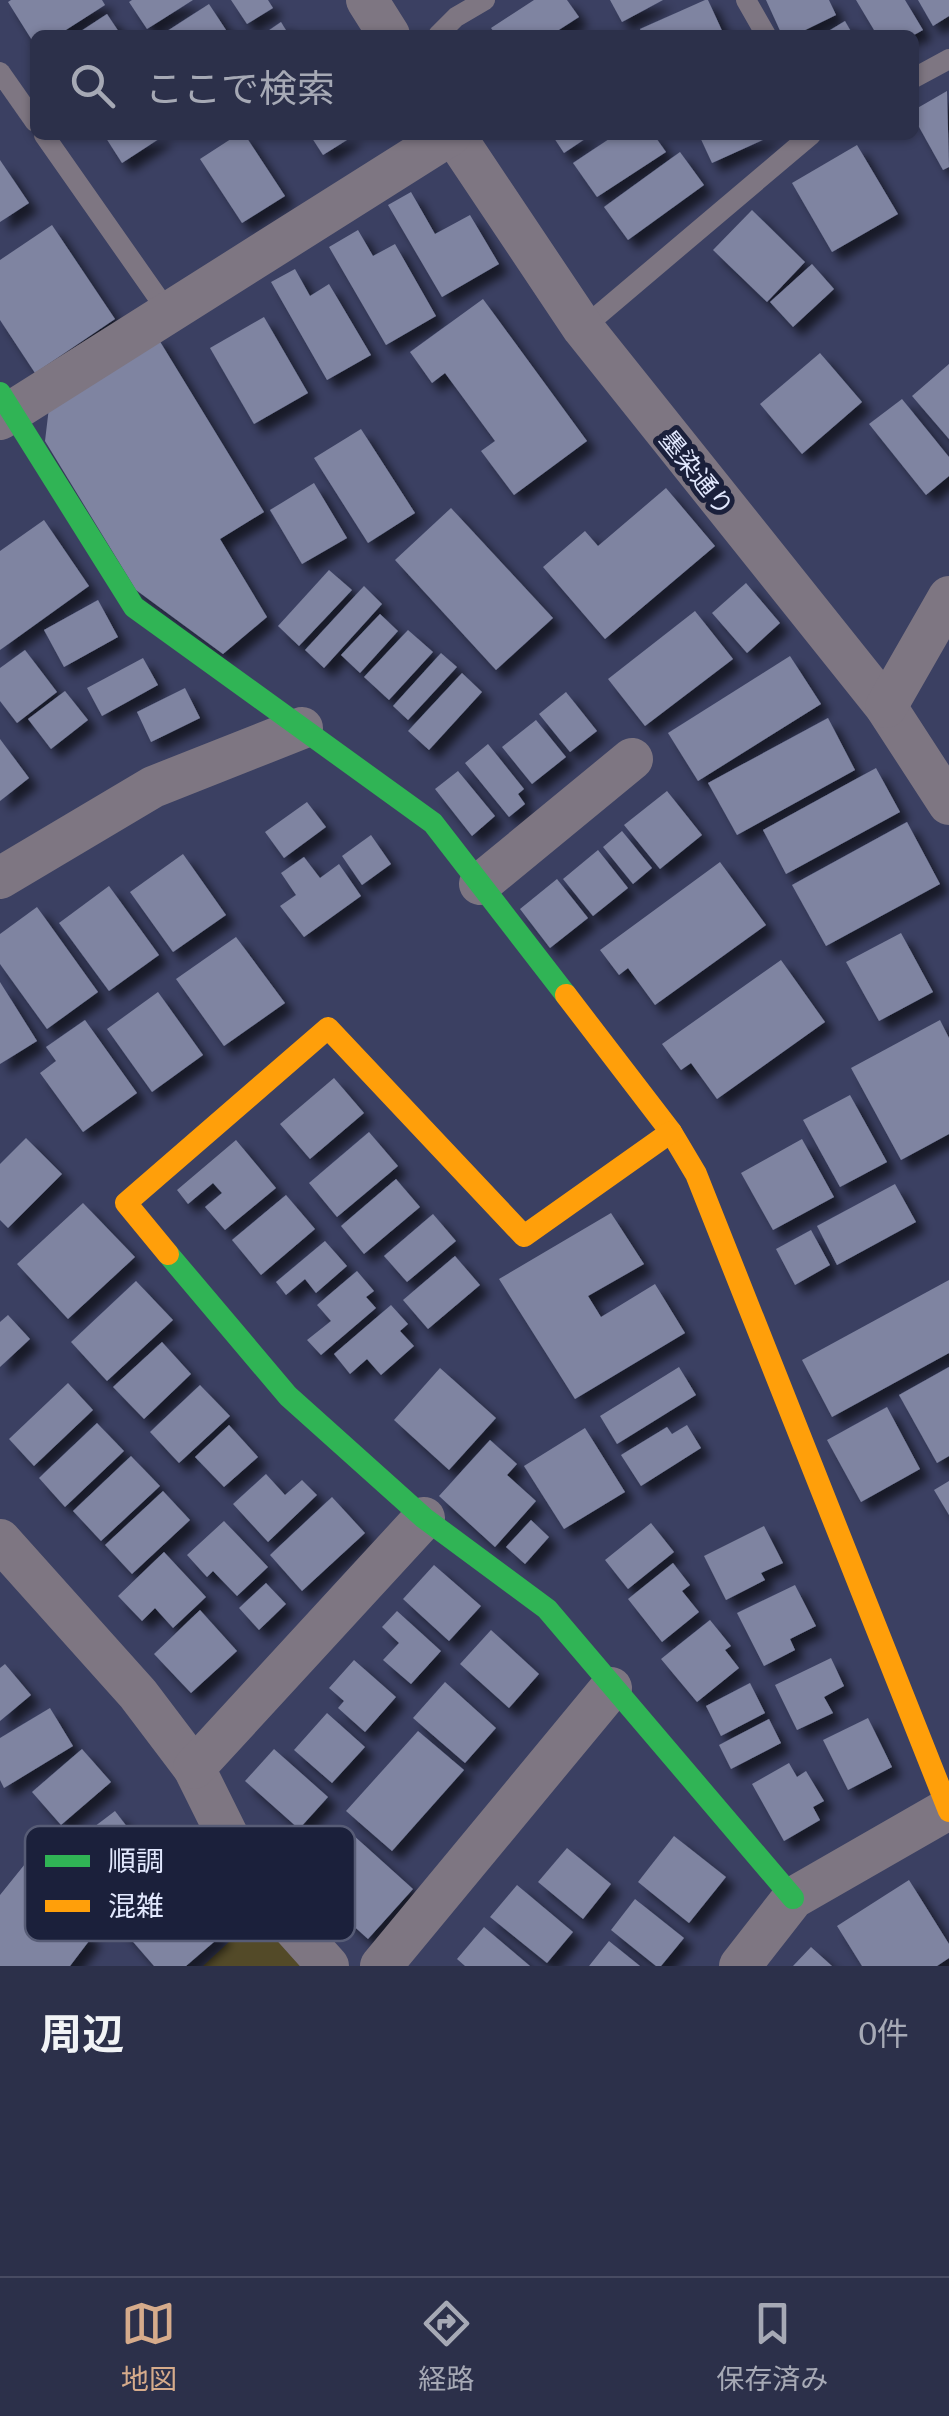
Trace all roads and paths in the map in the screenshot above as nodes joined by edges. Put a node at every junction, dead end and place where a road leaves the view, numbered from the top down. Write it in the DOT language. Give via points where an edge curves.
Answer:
graph roads {
  1 [pos="367,0"];
  2 [pos="485,0"];
  3 [pos="746,0"];
  4 [pos="386,30"];
  5 [pos="443,30"];
  6 [pos="763,30"];
  7 [pos="949,59"];
  8 [pos="0,72"];
  9 [pos="919,75"];
  10 [pos="30,115"];
  11 [pos="48,140"];
  12 [pos="444,140"];
  13 [pos="455,140"];
  14 [pos="806,140"];
  15 [pos="168,312"];
  16 [pos="583,328"];
  17 [pos="4,408"];
  18 [pos="949,597"];
  19 [pos="886,706"];
  20 [pos="302,728"];
  21 [pos="632,758"];
  22 [pos="949,804"];
  23 [pos="0,878"];
  24 [pos="480,884"];
  25 [pos="671,1132"];
  26 [pos="424,1518"];
  27 [pos="0,1540"];
  28 [pos="611,1688"];
  29 [pos="194,1768"];
  30 [pos="948,1810"];
  31 [pos="223,1826"];
  32 [pos="793,1898"];
  33 [pos="306,1941"];
  34 [pos="328,1966"];
  35 [pos="380,1966"];
  36 [pos="740,1966"];
  1 -- 4 [label="street"];
  2 -- 5 [label="lane"];
  3 -- 6 [label="lane"];
  7 -- 9 [label="lane"];
  8 -- 10 [label="lane"];
  11 -- 15 [label="lane"];
  12 -- 15 [label="street"];
  13 -- 16 [label="street, 墨染通り"];
  14 -- 16 [label="lane"];
  15 -- 17 [label="street"];
  16 -- 19 [label="street, 墨染通り"];
  17 -- 20 [label="street" via="134,607"];
  18 -- 19 [label="street"];
  19 -- 22 [label="street, 墨染通り"];
  20 -- 23 [label="street" via="153,786"];
  20 -- 24 [label="street" via="433,823"];
  21 -- 24 [label="street"];
  24 -- 25 [label="street"];
  25 -- 26 [label="street" via="524,1236 328,1028 126,1203 288,1396"];
  25 -- 30 [label="street" via="696,1174"];
  26 -- 28 [label="street" via="547,1609"];
  26 -- 29 [label="street"];
  27 -- 29 [label="street" via="138,1694"];
  28 -- 32 [label="street"];
  28 -- 35 [label="street"];
  29 -- 31 [label="street"];
  30 -- 32 [label="street"];
  32 -- 36 [label="street"];
  33 -- 34 [label="street"];
}
